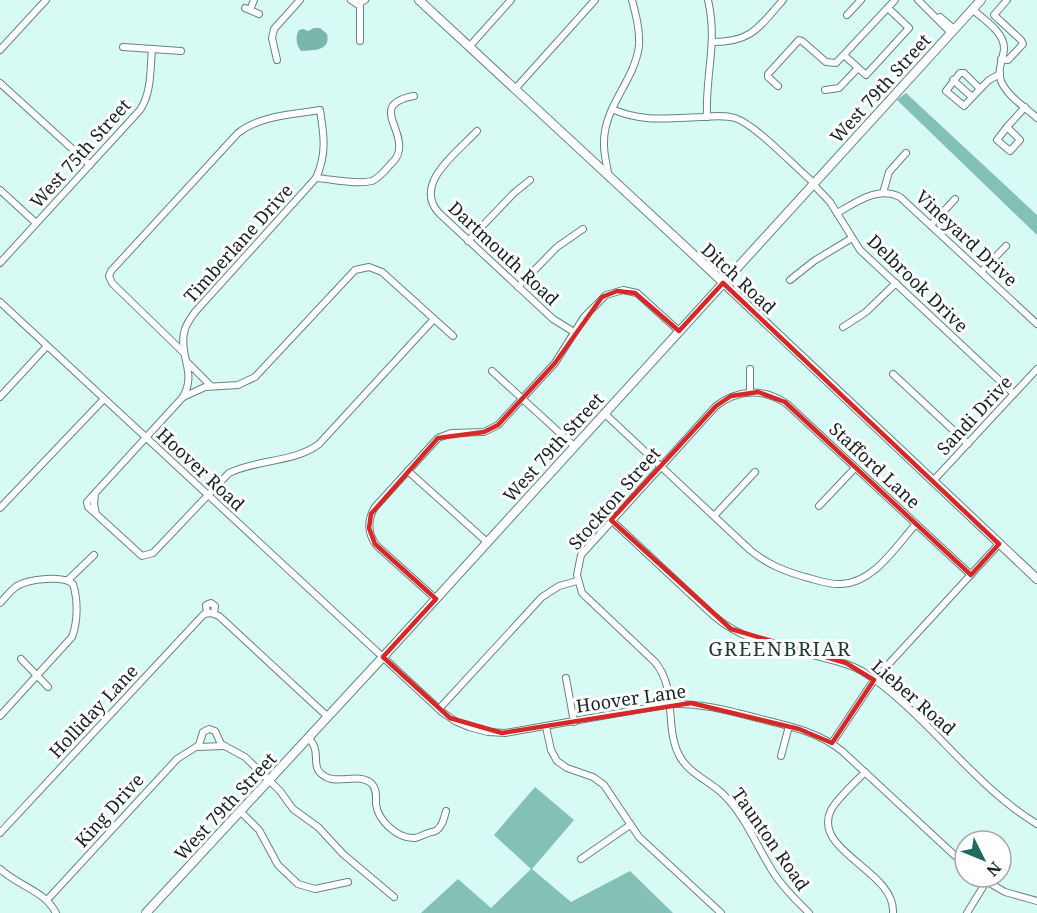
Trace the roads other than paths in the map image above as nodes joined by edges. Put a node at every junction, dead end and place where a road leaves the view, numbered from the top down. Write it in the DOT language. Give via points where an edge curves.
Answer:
graph roads {
  1 [pos="46,0"];
  2 [pos="254,0"];
  3 [pos="300,0"];
  4 [pos="351,0"];
  5 [pos="419,0"];
  6 [pos="511,0"];
  7 [pos="595,0"];
  8 [pos="632,0"];
  9 [pos="708,0"];
  10 [pos="783,0"];
  11 [pos="861,0"];
  12 [pos="895,0"];
  13 [pos="918,0"];
  14 [pos="930,0"];
  15 [pos="981,0"];
  16 [pos="1007,0"];
  17 [pos="362,2"];
  18 [pos="925,6"];
  19 [pos="888,8"];
  20 [pos="972,9"];
  21 [pos="259,14"];
  22 [pos="847,15"];
  23 [pos="953,31"];
  24 [pos="360,41"];
  25 [pos="713,42"];
  26 [pos="123,47"];
  27 [pos="469,47"];
  28 [pos="152,49"];
  29 [pos="0,50"];
  30 [pos="181,51"];
  31 [pos="845,56"];
  32 [pos="1001,59"];
  33 [pos="277,60"];
  34 [pos="858,68"];
  35 [pos="1000,74"];
  36 [pos="953,80"];
  37 [pos="0,83"];
  38 [pos="778,86"];
  39 [pos="980,88"];
  40 [pos="515,89"];
  41 [pos="825,90"];
  42 [pos="414,96"];
  43 [pos="972,97"];
  44 [pos="1025,107"];
  45 [pos="612,109"];
  46 [pos="707,117"];
  47 [pos="1037,118"];
  48 [pos="1007,127"];
  49 [pos="477,131"];
  50 [pos="906,153"];
  51 [pos="90,165"];
  52 [pos="609,177"];
  53 [pos="316,178"];
  54 [pos="530,180"];
  55 [pos="813,184"];
  56 [pos="0,190"];
  57 [pos="883,192"];
  58 [pos="955,199"];
  59 [pos="837,213"];
  60 [pos="36,224"];
  61 [pos="931,225"];
  62 [pos="583,229"];
  63 [pos="852,238"];
  64 [pos="468,241"];
  65 [pos="1006,246"];
  66 [pos="0,263"];
  67 [pos="981,272"];
  68 [pos="790,280"];
  69 [pos="723,283"];
  70 [pos="896,283"];
  71 [pos="518,287"];
  72 [pos="0,302"];
  73 [pos="1037,313"];
  74 [pos="434,319"];
  75 [pos="1031,319"];
  76 [pos="1037,324"];
  77 [pos="843,327"];
  78 [pos="679,331"];
  79 [pos="184,332"];
  80 [pos="574,332"];
  81 [pos="453,336"];
  82 [pos="169,337"];
  83 [pos="47,346"];
  84 [pos="184,353"];
  85 [pos="187,363"];
  86 [pos="750,369"];
  87 [pos="1037,369"];
  88 [pos="492,371"];
  89 [pos="893,374"];
  90 [pos="211,386"];
  91 [pos="750,392"];
  92 [pos="1014,394"];
  93 [pos="0,397"];
  94 [pos="183,397"];
  95 [pos="104,399"];
  96 [pos="522,399"];
  97 [pos="604,413"];
  98 [pos="147,438"];
  99 [pos="968,444"];
  100 [pos="574,447"];
  101 [pos="661,466"];
  102 [pos="855,468"];
  103 [pos="408,471"];
  104 [pos="755,472"];
  105 [pos="933,481"];
  106 [pos="208,495"];
  107 [pos="819,506"];
  108 [pos="0,508"];
  109 [pos="714,516"];
  110 [pos="611,520"];
  111 [pos="916,524"];
  112 [pos="487,542"];
  113 [pos="999,544"];
  114 [pos="94,555"];
  115 [pos="971,575"];
  116 [pos="1037,579"];
  117 [pos="69,581"];
  118 [pos="577,581"];
  119 [pos="436,599"];
  120 [pos="0,603"];
  121 [pos="213,604"];
  122 [pos="210,613"];
  123 [pos="383,657"];
  124 [pos="21,658"];
  125 [pos="37,675"];
  126 [pos="566,678"];
  127 [pos="874,680"];
  128 [pos="48,687"];
  129 [pos="670,704"];
  130 [pos="439,709"];
  131 [pos="0,716"];
  132 [pos="327,717"];
  133 [pos="574,722"];
  134 [pos="789,726"];
  135 [pos="546,727"];
  136 [pos="309,737"];
  137 [pos="832,743"];
  138 [pos="223,746"];
  139 [pos="197,747"];
  140 [pos="781,756"];
  141 [pos="865,772"];
  142 [pos="269,780"];
  143 [pos="240,811"];
  144 [pos="446,811"];
  145 [pos="1037,824"];
  146 [pos="630,825"];
  147 [pos="0,833"];
  148 [pos="953,853"];
  149 [pos="581,859"];
  150 [pos="0,869"];
  151 [pos="348,882"];
  152 [pos="982,889"];
  153 [pos="1001,889"];
  154 [pos="394,897"];
  155 [pos="47,900"];
  156 [pos="1037,901"];
  157 [pos="56,913"];
  158 [pos="146,913"];
  159 [pos="721,913"];
  160 [pos="809,913"];
  161 [pos="893,913"];
  162 [pos="967,913"];
  1 -- 29 [label="street"];
  2 -- 21 [label="street" via="247,9"];
  3 -- 33 [label="street" via="274,29"];
  4 -- 17 [label="street"];
  5 -- 27 [label="main road, Ditch Road"];
  6 -- 27 [label="street"];
  7 -- 40 [label="street"];
  8 -- 45 [label="street" via="639,31 637,54"];
  9 -- 25 [label="street"];
  10 -- 25 [label="street" via="749,35"];
  11 -- 22 [label="street"];
  12 -- 19 [label="street"];
  13 -- 18 [label="street"];
  14 -- 18 [label="street"];
  15 -- 20 [label="main road, West 79th Street"];
  16 -- 32 [label="street" via="994,15 1023,42 1008,60"];
  17 -- 24 [label="street"];
  18 -- 23 [label="street"];
  19 -- 31 [label="street"];
  19 -- 34 [label="street" via="909,28 866,75"];
  20 -- 23 [label="main road, West 79th Street"];
  20 -- 32 [label="street" via="1001,37"];
  23 -- 55 [label="main road, West 79th Street"];
  25 -- 46 [label="street"];
  26 -- 28 [label="street"];
  27 -- 40 [label="main road, Ditch Road"];
  28 -- 30 [label="street"];
  28 -- 51 [label="street, West 75th Street" via="145,104"];
  31 -- 34 [label="street"];
  31 -- 38 [label="street" via="836,63 827,63 800,40 768,74"];
  32 -- 35 [label="street"];
  34 -- 41 [label="street" via="839,88"];
  35 -- 39 [label="street"];
  35 -- 44 [label="street" via="1006,89"];
  36 -- 39 [label="street" via="963,73"];
  36 -- 43 [label="street"];
  36 -- 43 [label="street" via="946,91 961,105"];
  37 -- 51 [label="street"];
  39 -- 43 [label="street"];
  40 -- 52 [label="main road, Ditch Road"];
  42 -- 53 [label="street" via="398,100 391,111 399,152 379,177 368,182"];
  44 -- 47 [label="street"];
  44 -- 48 [label="street"];
  45 -- 46 [label="street, Delbrook Drive" via="645,119"];
  45 -- 52 [label="street" via="604,137"];
  46 -- 55 [label="street, Delbrook Drive" via="730,117 746,123"];
  49 -- 64 [label="street, Dartmouth Road" via="436,174 430,192 435,208"];
  50 -- 57 [label="street" via="889,172"];
  51 -- 60 [label="street, West 75th Street"];
  52 -- 69 [label="main road, Ditch Road"];
  53 -- 79 [label="street, Timberlane Drive" via="195,312"];
  53 -- 82 [label="street, Timberlane Drive" via="325,146 320,110 261,120 235,135 109,276"];
  54 -- 64 [label="street"];
  55 -- 59 [label="street, Delbrook Drive"];
  55 -- 69 [label="main road, West 79th Street"];
  56 -- 60 [label="street"];
  57 -- 59 [label="street"];
  57 -- 61 [label="street, Vineyard Drive" via="902,198"];
  58 -- 61 [label="street"];
  59 -- 63 [label="street, Delbrook Drive"];
  60 -- 66 [label="street, West 75th Street"];
  61 -- 67 [label="street, Vineyard Drive"];
  62 -- 71 [label="street" via="557,247"];
  63 -- 68 [label="street"];
  63 -- 70 [label="street, Delbrook Drive"];
  64 -- 71 [label="street, Dartmouth Road"];
  65 -- 67 [label="street"];
  67 -- 75 [label="street, Vineyard Drive"];
  69 -- 78 [label="main road, West 79th Street"];
  69 -- 105 [label="main road, Ditch Road"];
  70 -- 77 [label="street" via="866,312"];
  70 -- 92 [label="street, Delbrook Drive"];
  71 -- 80 [label="street, Dartmouth Road" via="553,319"];
  72 -- 83 [label="street, Hoover Road"];
  73 -- 75 [label="street"];
  74 -- 81 [label="street"];
  74 -- 90 [label="street" via="382,272 365,267 351,273 255,377 238,385"];
  74 -- 106 [label="street" via="314,447 235,471"];
  75 -- 76 [label="street, Vineyard Drive"];
  78 -- 80 [label="street" via="644,298 616,291 602,297"];
  78 -- 97 [label="main road, West 79th Street"];
  79 -- 82 [label="street"];
  79 -- 84 [label="street"];
  80 -- 96 [label="street" via="555,363"];
  82 -- 84 [label="street"];
  83 -- 93 [label="street"];
  83 -- 95 [label="street, Hoover Road"];
  84 -- 85 [label="street"];
  85 -- 90 [label="street"];
  85 -- 94 [label="street" via="189,379"];
  86 -- 91 [label="street"];
  87 -- 92 [label="street, Sandi Drive"];
  88 -- 96 [label="street"];
  89 -- 99 [label="street"];
  90 -- 94 [label="street"];
  91 -- 101 [label="street, Stockton Street" via="731,396 716,406"];
  91 -- 102 [label="street, Stafford Lane" via="768,394 787,404"];
  92 -- 99 [label="street, Sandi Drive"];
  94 -- 98 [label="street"];
  95 -- 98 [label="street, Hoover Road"];
  95 -- 108 [label="street"];
  96 -- 100 [label="street"];
  96 -- 103 [label="street" via="490,430 449,433 438,438"];
  97 -- 100 [label="main road, West 79th Street"];
  97 -- 101 [label="street"];
  98 -- 106 [label="street, Hoover Road"];
  98 -- 106 [label="street" via="95,493 91,505 116,532 142,556 151,554"];
  99 -- 105 [label="street, Sandi Drive"];
  100 -- 112 [label="main road, West 79th Street"];
  101 -- 109 [label="street"];
  101 -- 110 [label="street, Stockton Street"];
  102 -- 107 [label="street"];
  102 -- 111 [label="street, Stafford Lane"];
  103 -- 112 [label="street"];
  103 -- 119 [label="street" via="375,507 369,532 375,544"];
  104 -- 109 [label="street"];
  105 -- 113 [label="main road, Ditch Road"];
  106 -- 123 [label="street, Hoover Road"];
  109 -- 111 [label="street" via="753,553 772,565 839,584 871,572"];
  110 -- 118 [label="street, Stockton Street" via="581,555"];
  110 -- 127 [label="street, Lieber Road" via="726,626 749,638 850,665"];
  111 -- 115 [label="street, Stafford Lane"];
  112 -- 119 [label="main road, West 79th Street"];
  113 -- 115 [label="street"];
  113 -- 116 [label="main road, Ditch Road"];
  114 -- 117 [label="street"];
  115 -- 127 [label="street"];
  117 -- 120 [label="street" via="26,582"];
  117 -- 125 [label="street" via="74,588 76,626 67,643"];
  118 -- 129 [label="street, Taunton Road" via="585,597 657,665 666,682"];
  118 -- 130 [label="street, Stockton Street" via="542,597"];
  119 -- 123 [label="main road, West 79th Street"];
  121 -- 122 [label="street" via="215,608"];
  122 -- 132 [label="street" via="219,616"];
  122 -- 147 [label="street, Holliday Lane" via="201,616"];
  123 -- 130 [label="street, Hoover Lane"];
  123 -- 132 [label="main road, West 79th Street"];
  124 -- 125 [label="street"];
  125 -- 128 [label="street"];
  125 -- 131 [label="street"];
  126 -- 133 [label="street"];
  127 -- 137 [label="street"];
  127 -- 145 [label="street, Lieber Road" via="1006,802"];
  129 -- 133 [label="street, Hoover Lane"];
  129 -- 134 [label="street, Hoover Lane" via="707,705"];
  129 -- 160 [label="street, Taunton Road" via="675,745 681,759 730,802 777,878"];
  130 -- 135 [label="street, Hoover Lane" via="459,723 488,732 513,733"];
  132 -- 136 [label="main road, West 79th Street"];
  133 -- 135 [label="street, Hoover Lane"];
  134 -- 137 [label="street, Hoover Lane"];
  134 -- 140 [label="street"];
  135 -- 146 [label="street" via="557,761 602,784"];
  136 -- 142 [label="main road, West 79th Street"];
  136 -- 144 [label="street" via="316,750 318,772 333,780 370,782 379,813 398,836 413,838 436,831"];
  137 -- 141 [label="street, Hoover Lane"];
  138 -- 139 [label="street"];
  138 -- 139 [label="street, King Drive" via="215,731 209,729 203,732"];
  138 -- 142 [label="street, King Drive" via="245,757"];
  139 -- 155 [label="street, King Drive" via="177,759"];
  141 -- 148 [label="street, Hoover Lane"];
  141 -- 161 [label="street" via="833,807 828,826 836,843 888,891"];
  142 -- 143 [label="main road, West 79th Street"];
  142 -- 154 [label="street, King Drive" via="293,809"];
  143 -- 151 [label="street" via="259,830 278,865 297,883 315,889"];
  143 -- 158 [label="main road, West 79th Street"];
  146 -- 149 [label="street"];
  146 -- 159 [label="street"];
  150 -- 155 [label="street"];
  152 -- 162 [label="street"];
  153 -- 156 [label="street"];
  155 -- 157 [label="street"];
}
